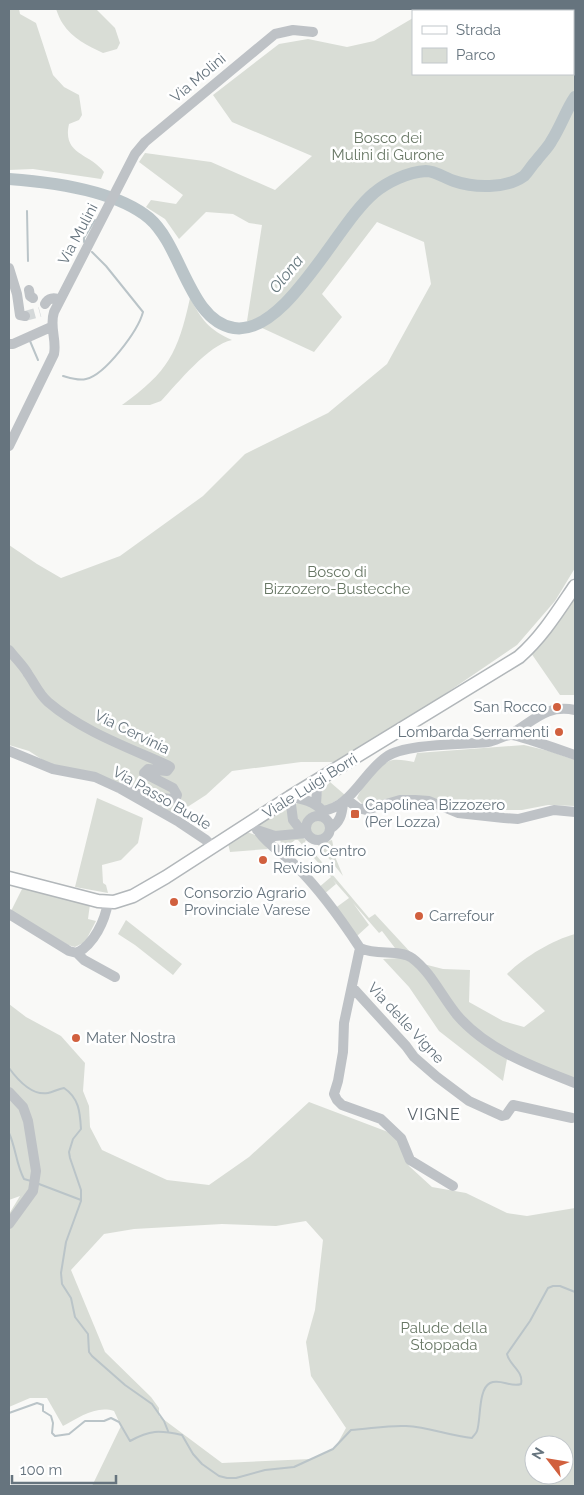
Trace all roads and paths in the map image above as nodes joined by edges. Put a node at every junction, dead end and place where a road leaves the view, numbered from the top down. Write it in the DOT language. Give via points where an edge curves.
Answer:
graph roads {
  1 [pos="313,32"];
  2 [pos="122,181"];
  3 [pos="9,268"];
  4 [pos="25,316"];
  5 [pos="51,327"];
  6 [pos="9,344"];
  7 [pos="9,446"];
  8 [pos="575,586"];
  9 [pos="9,650"];
  10 [pos="572,708"];
  11 [pos="511,734"];
  12 [pos="9,751"];
  13 [pos="575,755"];
  14 [pos="325,776"];
  15 [pos="119,788"];
  16 [pos="290,797"];
  17 [pos="345,801"];
  18 [pos="320,810"];
  19 [pos="575,812"];
  20 [pos="249,823"];
  21 [pos="330,829"];
  22 [pos="259,832"];
  23 [pos="305,833"];
  24 [pos="275,836"];
  25 [pos="213,847"];
  26 [pos="276,848"];
  27 [pos="9,878"];
  28 [pos="108,902"];
  29 [pos="9,914"];
  30 [pos="360,948"];
  31 [pos="77,953"];
  32 [pos="115,977"];
  33 [pos="352,987"];
  34 [pos="575,1083"];
  35 [pos="9,1092"];
  36 [pos="572,1118"];
  37 [pos="453,1186"];
  38 [pos="9,1224"];
  1 -- 2 [label="street, Via Molini" via="293,30 275,34 145,142 135,154"];
  2 -- 5 [label="street, Via Mulini" via="60,300 41,304"];
  3 -- 4 [label="street" via="20,314"];
  5 -- 6 [label="street"];
  5 -- 7 [label="street, Via Mulini" via="55,340 54,354"];
  8 -- 14 [label="main road, Viale Luigi Borri" via="532,646 519,657"];
  9 -- 15 [label="street, Via Cervinia" via="48,701 69,717 167,765 170,768 167,771 144,772 173,788 177,795 169,800"];
  10 -- 11 [label="street" via="548,711"];
  11 -- 13 [label="street"];
  11 -- 17 [label="street" via="491,742 410,749 387,756"];
  12 -- 15 [label="street, Via Passo Buole" via="53,769 95,777"];
  14 -- 16 [label="main road, Viale Luigi Borri"];
  14 -- 18 [label="street" via="317,790"];
  15 -- 25 [label="street, Via Passo Buole" via="179,822"];
  16 -- 18 [label="street" via="303,799"];
  16 -- 20 [label="main road, Viale Luigi Borri"];
  16 -- 23 [label="street" via="293,820"];
  17 -- 18 [label="street" via="332,809"];
  17 -- 19 [label="street" via="366,810 400,800 415,800 434,803 458,813 504,818 554,810"];
  17 -- 21 [label="street" via="337,824"];
  18 -- 21 [label="street"];
  18 -- 23 [label="street" via="306,825"];
  20 -- 22 [label="street"];
  20 -- 25 [label="main road, Viale Luigi Borri"];
  21 -- 23 [label="street" via="321,840"];
  22 -- 24 [label="street"];
  22 -- 26 [label="street"];
  23 -- 24 [label="street"];
  24 -- 26 [label="street"];
  25 -- 28 [label="main road, Viale Luigi Borri" via="133,896"];
  26 -- 30 [label="street" via="308,879"];
  27 -- 28 [label="main road, Viale Luigi Borri"];
  28 -- 31 [label="street" via="101,925 86,948"];
  29 -- 31 [label="street"];
  30 -- 33 [label="street, Via delle Vigne"];
  30 -- 34 [label="street" via="368,952 401,953 411,958 424,970 457,1016 480,1036 541,1070"];
  31 -- 32 [label="street"];
  33 -- 36 [label="street, Via delle Vigne" via="414,1057 469,1101 502,1116 513,1105"];
  33 -- 37 [label="street, Via delle Vigne" via="334,1094 337,1100 342,1105 381,1119 401,1138 410,1160"];
  35 -- 38 [label="street" via="23,1108 28,1121 36,1170 33,1191"];
}
